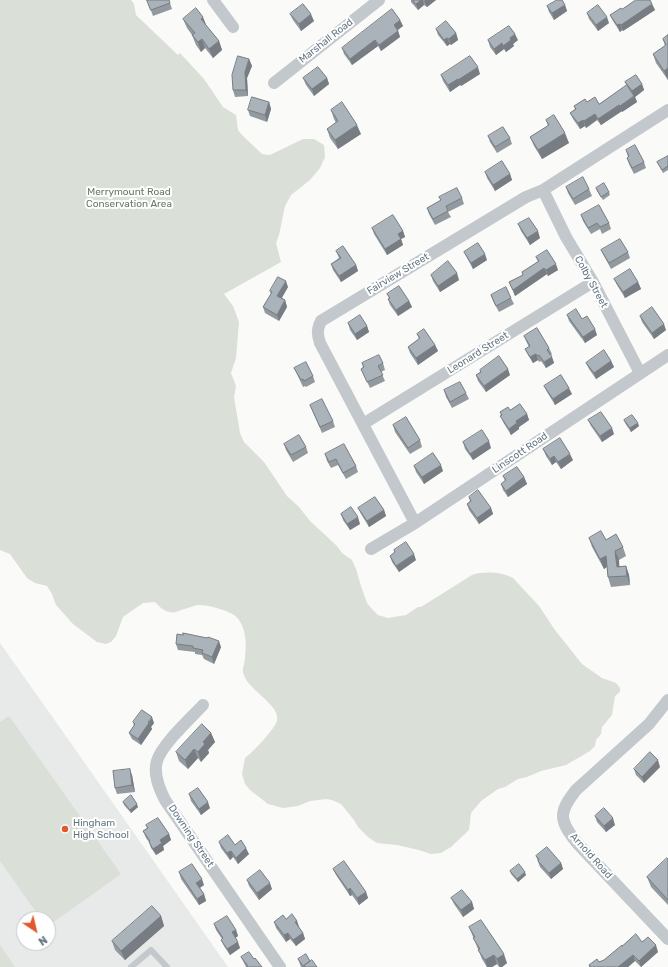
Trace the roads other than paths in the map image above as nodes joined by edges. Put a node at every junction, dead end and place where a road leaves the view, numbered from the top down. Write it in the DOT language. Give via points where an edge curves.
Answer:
graph roads {
  1 [pos="213,0"];
  2 [pos="379,0"];
  3 [pos="233,26"];
  4 [pos="274,83"];
  5 [pos="668,110"];
  6 [pos="543,190"];
  7 [pos="593,282"];
  8 [pos="668,355"];
  9 [pos="640,373"];
  10 [pos="363,424"];
  11 [pos="415,523"];
  12 [pos="371,549"];
  13 [pos="668,700"];
  14 [pos="203,705"];
  15 [pos="668,939"];
  16 [pos="131,967"];
  17 [pos="167,967"];
  18 [pos="280,967"];
  1 -- 3 [label="street"];
  2 -- 4 [label="street, Marshall Road"];
  5 -- 6 [label="street, Fairview Street"];
  6 -- 7 [label="street, Colby Street" via="566,237"];
  6 -- 10 [label="street, Fairview Street" via="526,197 321,321 317,335 320,343"];
  7 -- 9 [label="street, Colby Street"];
  7 -- 10 [label="street, Leonard Street"];
  8 -- 9 [label="street, Linscott Road"];
  9 -- 11 [label="street, Linscott Road"];
  10 -- 11 [label="street, Fairview Street"];
  11 -- 12 [label="street, Linscott Road"];
  13 -- 15 [label="street, Arnold Road" via="649,724 576,790 566,802 563,817 577,843"];
  14 -- 18 [label="street, Downing Street" via="162,751 157,760 157,780 166,800"];
  16 -- 17 [label="lane" via="151,950"];
}
